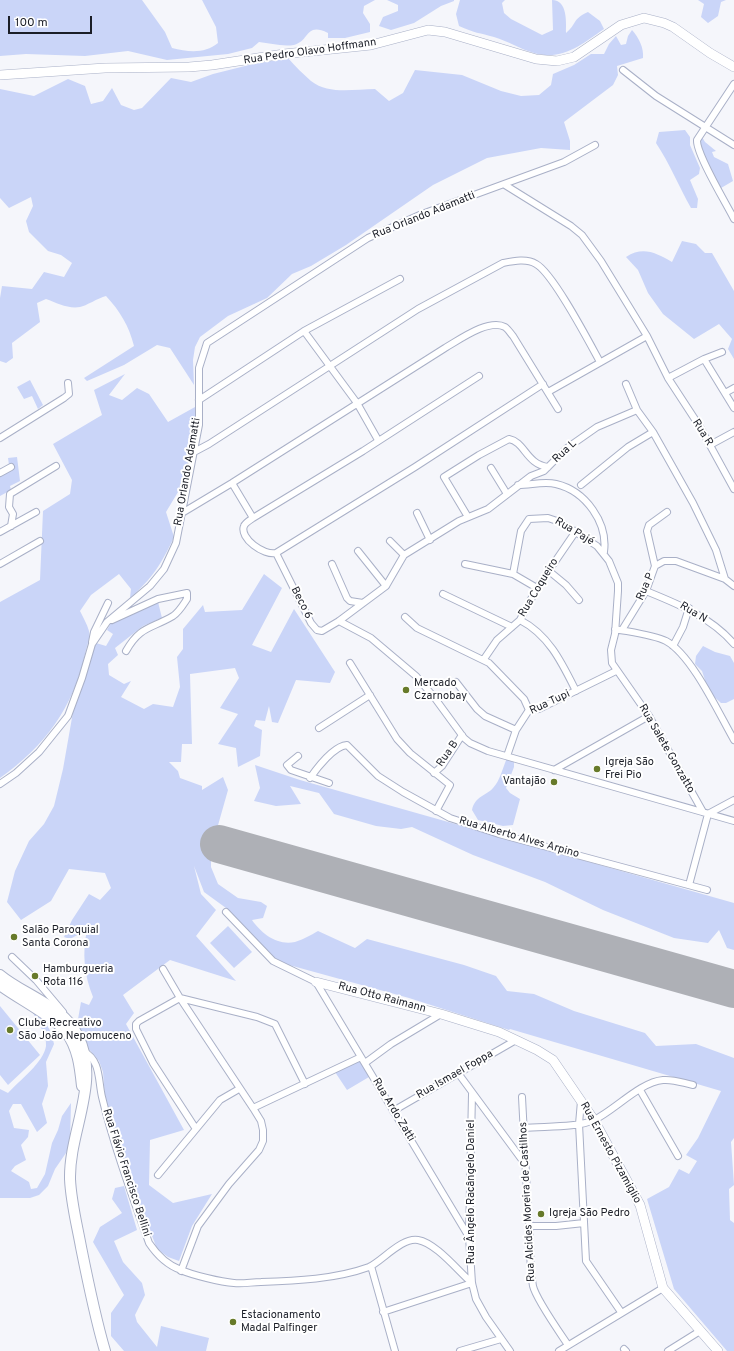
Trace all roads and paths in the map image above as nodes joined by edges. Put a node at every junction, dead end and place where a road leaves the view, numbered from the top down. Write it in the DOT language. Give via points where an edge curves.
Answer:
graph roads {
  1 [pos="734,67"];
  2 [pos="622,70"];
  3 [pos="0,74"];
  4 [pos="734,84"];
  5 [pos="705,126"];
  6 [pos="595,145"];
  7 [pos="734,145"];
  8 [pos="505,185"];
  9 [pos="734,219"];
  10 [pos="400,279"];
  11 [pos="304,331"];
  12 [pos="647,336"];
  13 [pos="722,352"];
  14 [pos="704,359"];
  15 [pos="600,362"];
  16 [pos="329,368"];
  17 [pos="479,376"];
  18 [pos="668,378"];
  19 [pos="68,383"];
  20 [pos="543,384"];
  21 [pos="626,384"];
  22 [pos="734,388"];
  23 [pos="548,392"];
  24 [pos="726,394"];
  25 [pos="198,400"];
  26 [pos="357,403"];
  27 [pos="734,408"];
  28 [pos="558,409"];
  29 [pos="637,410"];
  30 [pos="653,432"];
  31 [pos="734,432"];
  32 [pos="0,438"];
  33 [pos="378,440"];
  34 [pos="710,445"];
  35 [pos="194,452"];
  36 [pos="56,466"];
  37 [pos="11,467"];
  38 [pos="548,467"];
  39 [pos="491,468"];
  40 [pos="0,473"];
  41 [pos="732,480"];
  42 [pos="232,483"];
  43 [pos="581,485"];
  44 [pos="518,486"];
  45 [pos="734,489"];
  46 [pos="507,494"];
  47 [pos="36,512"];
  48 [pos="182,512"];
  49 [pos="667,512"];
  50 [pos="417,513"];
  51 [pos="468,517"];
  52 [pos="253,518"];
  53 [pos="11,526"];
  54 [pos="576,531"];
  55 [pos="0,532"];
  56 [pos="430,540"];
  57 [pos="40,541"];
  58 [pos="390,541"];
  59 [pos="358,550"];
  60 [pos="604,552"];
  61 [pos="276,553"];
  62 [pos="404,555"];
  63 [pos="0,564"];
  64 [pos="332,564"];
  65 [pos="465,564"];
  66 [pos="655,566"];
  67 [pos="549,571"];
  68 [pos="512,574"];
  69 [pos="725,580"];
  70 [pos="386,586"];
  71 [pos="734,586"];
  72 [pos="538,588"];
  73 [pos="646,591"];
  74 [pos="443,594"];
  75 [pos="579,600"];
  76 [pos="108,603"];
  77 [pos="363,603"];
  78 [pos="689,608"];
  79 [pos="405,616"];
  80 [pos="520,620"];
  81 [pos="339,621"];
  82 [pos="107,622"];
  83 [pos="512,627"];
  84 [pos="615,629"];
  85 [pos="622,630"];
  86 [pos="92,644"];
  87 [pos="734,644"];
  88 [pos="673,646"];
  89 [pos="126,651"];
  90 [pos="484,659"];
  91 [pos="350,663"];
  92 [pos="616,671"];
  93 [pos="456,682"];
  94 [pos="576,691"];
  95 [pos="370,695"];
  96 [pos="529,710"];
  97 [pos="649,716"];
  98 [pos="319,728"];
  99 [pos="516,730"];
  100 [pos="462,735"];
  101 [pos="734,740"];
  102 [pos="298,756"];
  103 [pos="507,756"];
  104 [pos="554,770"];
  105 [pos="434,773"];
  106 [pos="310,778"];
  107 [pos="329,783"];
  108 [pos="0,784"];
  109 [pos="734,800"];
  110 [pos="436,811"];
  111 [pos="705,813"];
  112 [pos="734,821"];
  113 [pos="689,885"];
  114 [pos="708,890"];
  115 [pos="226,912"];
  116 [pos="12,956"];
  117 [pos="163,969"];
  118 [pos="0,975"];
  119 [pos="316,982"];
  120 [pos="1,987"];
  121 [pos="46,992"];
  122 [pos="180,998"];
  123 [pos="38,1000"];
  124 [pos="441,1014"];
  125 [pos="63,1023"];
  126 [pos="516,1040"];
  127 [pos="79,1050"];
  128 [pos="361,1057"];
  129 [pos="553,1060"];
  130 [pos="365,1063"];
  131 [pos="458,1073"];
  132 [pos="305,1084"];
  133 [pos="693,1085"];
  134 [pos="239,1089"];
  135 [pos="640,1090"];
  136 [pos="472,1094"];
  137 [pos="522,1097"];
  138 [pos="581,1101"];
  139 [pos="253,1108"];
  140 [pos="394,1111"];
  141 [pos="594,1120"];
  142 [pos="579,1124"];
  143 [pos="524,1128"];
  144 [pos="196,1129"];
  145 [pos="678,1156"];
  146 [pos="525,1164"];
  147 [pos="158,1175"];
  148 [pos="584,1223"];
  149 [pos="530,1226"];
  150 [pos="469,1237"];
  151 [pos="371,1266"];
  152 [pos="181,1271"];
  153 [pos="472,1283"];
  154 [pos="663,1288"];
  155 [pos="383,1312"];
  156 [pos="621,1312"];
  157 [pos="700,1331"];
  158 [pos="501,1339"];
  159 [pos="568,1345"];
  160 [pos="105,1351"];
  161 [pos="396,1351"];
  162 [pos="460,1351"];
  163 [pos="510,1351"];
  164 [pos="559,1351"];
  165 [pos="668,1351"];
  166 [pos="718,1351"];
  1 -- 3 [label="street, Rua Pedro Olavo Hoffmann" via="673,27 644,18 621,25 574,56 557,62 536,59 451,33 428,30 371,45 212,65"];
  2 -- 5 [label="street" via="656,96"];
  4 -- 5 [label="street"];
  5 -- 7 [label="street"];
  5 -- 9 [label="street" via="697,140 697,149"];
  6 -- 8 [label="street, Rua Orlando Adamatti" via="564,162"];
  8 -- 12 [label="street, Rua R" via="549,211 582,236 602,261"];
  8 -- 25 [label="street, Rua Orlando Adamatti" via="422,214 368,238 211,339 206,343 202,353"];
  10 -- 11 [label="street"];
  11 -- 16 [label="street"];
  11 -- 25 [label="street"];
  12 -- 15 [label="street"];
  12 -- 18 [label="street, Rua R"];
  13 -- 14 [label="street"];
  14 -- 18 [label="street"];
  14 -- 24 [label="street"];
  15 -- 16 [label="street" via="552,280 536,264 517,260 503,263 418,309"];
  15 -- 23 [label="street"];
  16 -- 26 [label="street"];
  16 -- 35 [label="street"];
  17 -- 33 [label="street"];
  18 -- 34 [label="street, Rua R"];
  19 -- 32 [label="street" via="69,394"];
  20 -- 23 [label="street"];
  20 -- 26 [label="street" via="513,336 505,327 493,325 478,329"];
  20 -- 61 [label="street"];
  21 -- 29 [label="street"];
  22 -- 24 [label="street"];
  23 -- 28 [label="street"];
  24 -- 27 [label="street"];
  25 -- 35 [label="street, Rua Orlando Adamatti" via="199,425"];
  26 -- 33 [label="street"];
  26 -- 42 [label="street"];
  29 -- 30 [label="street"];
  29 -- 38 [label="street, Rua L" via="597,427 577,440"];
  30 -- 43 [label="street" via="628,447"];
  30 -- 69 [label="street" via="716,550"];
  31 -- 34 [label="street"];
  33 -- 52 [label="street"];
  34 -- 41 [label="street, Rua R"];
  35 -- 48 [label="street, Rua Orlando Adamatti"];
  36 -- 53 [label="street" via="10,494 8,507 13,514"];
  37 -- 40 [label="street"];
  38 -- 44 [label="street, Rua L"];
  38 -- 51 [label="street" via="532,460 517,443 509,439 495,446 444,478"];
  39 -- 46 [label="street"];
  41 -- 45 [label="street, Rua R"];
  42 -- 48 [label="street"];
  42 -- 52 [label="street"];
  44 -- 46 [label="street, Rua L"];
  44 -- 60 [label="street" via="555,484 573,491 600,520 605,542"];
  46 -- 51 [label="street, Rua L" via="488,509"];
  47 -- 53 [label="street"];
  48 -- 82 [label="street, Rua Orlando Adamatti" via="176,543 164,568 150,586"];
  49 -- 66 [label="street" via="649,525 647,531"];
  50 -- 56 [label="street"];
  51 -- 56 [label="street, Rua L"];
  52 -- 61 [label="street" via="245,524 245,535 263,552"];
  53 -- 55 [label="street"];
  54 -- 60 [label="street, Rua Pajé"];
  54 -- 67 [label="street, Rua Coqueiro"];
  54 -- 68 [label="street, Rua Pajé" via="553,519 529,519 521,531"];
  56 -- 62 [label="street, Rua L"];
  57 -- 63 [label="street"];
  58 -- 62 [label="street"];
  59 -- 70 [label="street"];
  60 -- 84 [label="street, Rua Salete Gonzatto" via="618,583"];
  61 -- 81 [label="street, Beco 6" via="317,630 322,631"];
  62 -- 70 [label="street, Rua L"];
  64 -- 77 [label="street" via="347,598 356,603"];
  65 -- 68 [label="street"];
  66 -- 69 [label="street, Rua P" via="664,561 676,561"];
  66 -- 73 [label="street, Rua P"];
  67 -- 72 [label="street, Rua Coqueiro"];
  67 -- 75 [label="street"];
  68 -- 72 [label="street"];
  69 -- 71 [label="street"];
  70 -- 77 [label="street, Rua L"];
  72 -- 80 [label="street, Rua Coqueiro"];
  73 -- 78 [label="street, Rua N"];
  73 -- 85 [label="street, Rua P"];
  74 -- 83 [label="street"];
  76 -- 86 [label="street" via="94,632"];
  77 -- 81 [label="street, Rua L"];
  78 -- 87 [label="street, Rua N"];
  78 -- 88 [label="street"];
  79 -- 90 [label="street" via="417,628"];
  80 -- 83 [label="street, Rua Coqueiro"];
  80 -- 94 [label="street" via="538,631 553,648"];
  81 -- 100 [label="street" via="371,638 416,676"];
  82 -- 86 [label="street, Rua Orlando Adamatti"];
  82 -- 89 [label="street" via="158,599 187,593 187,599 174,615 136,636"];
  83 -- 90 [label="street, Rua Coqueiro" via="497,640"];
  84 -- 85 [label="street"];
  84 -- 92 [label="street, Rua Salete Gonzatto" via="610,656"];
  85 -- 88 [label="street" via="665,640"];
  86 -- 108 [label="street, Rua Orlando Adamatti" via="68,716 39,752"];
  88 -- 101 [label="street" via="696,673"];
  90 -- 96 [label="street" via="524,699"];
  91 -- 95 [label="street"];
  92 -- 94 [label="street, Rua Tupi"];
  92 -- 97 [label="street, Rua Salete Gonzatto"];
  93 -- 99 [label="street" via="485,716"];
  94 -- 96 [label="street, Rua Tupi" via="539,709"];
  95 -- 98 [label="street"];
  95 -- 105 [label="street" via="397,739"];
  96 -- 99 [label="street, Rua Tupi"];
  97 -- 104 [label="street"];
  97 -- 111 [label="street, Rua Salete Gonzatto"];
  99 -- 103 [label="street, Rua Tupi"];
  100 -- 103 [label="street" via="470,743"];
  100 -- 105 [label="street, Rua B" via="442,766"];
  102 -- 106 [label="street" via="289,763 288,768"];
  103 -- 104 [label="street"];
  104 -- 111 [label="street"];
  105 -- 110 [label="street, Rua B" via="450,785"];
  106 -- 107 [label="street"];
  106 -- 110 [label="street, Rua Alberto Alves Arpino" via="318,765 342,745 350,746 378,776"];
  109 -- 111 [label="street"];
  110 -- 113 [label="street, Rua Alberto Alves Arpino" via="499,834"];
  111 -- 112 [label="street"];
  111 -- 113 [label="street"];
  113 -- 114 [label="street, Rua Alberto Alves Arpino"];
  115 -- 119 [label="street, Rua Otto Raimann" via="273,961"];
  116 -- 121 [label="street"];
  117 -- 122 [label="street"];
  118 -- 123 [label="main road"];
  119 -- 124 [label="street, Rua Otto Raimann"];
  119 -- 128 [label="street, Rua Ardo Zatti"];
  120 -- 125 [label="main road"];
  121 -- 123 [label="street"];
  121 -- 125 [label="street" via="64,1012"];
  122 -- 132 [label="street" via="257,1017 275,1024"];
  122 -- 134 [label="street"];
  122 -- 144 [label="street" via="139,1021 136,1029 153,1063"];
  123 -- 125 [label="main road"];
  124 -- 126 [label="street, Rua Otto Raimann"];
  124 -- 130 [label="street"];
  125 -- 127 [label="main road" via="78,1036"];
  126 -- 129 [label="street, Rua Otto Raimann"];
  126 -- 131 [label="street, Rua Ismael Foppa"];
  127 -- 152 [label="street, Rua Flávio Francisco Bellini" via="94,1061 98,1069 102,1096 115,1144 149,1243 158,1256"];
  127 -- 160 [label="main road" via="88,1071 70,1164 71,1195"];
  128 -- 130 [label="street, Rua Ardo Zatti"];
  128 -- 132 [label="street"];
  129 -- 138 [label="street, Rua Ernesto Pizamiglio"];
  130 -- 140 [label="street, Rua Ardo Zatti"];
  131 -- 136 [label="street"];
  131 -- 140 [label="street, Rua Ismael Foppa"];
  132 -- 139 [label="street"];
  133 -- 135 [label="street" via="675,1080 662,1080"];
  134 -- 139 [label="street"];
  134 -- 144 [label="street" via="220,1100"];
  135 -- 141 [label="street"];
  135 -- 145 [label="street"];
  136 -- 146 [label="street"];
  136 -- 150 [label="street, Rua Ângelo Racângelo Daniel"];
  137 -- 143 [label="street, Rua Alcides Moreira de Castilhos"];
  138 -- 141 [label="street, Rua Ernesto Pizamiglio"];
  138 -- 142 [label="street"];
  139 -- 152 [label="street" via="261,1121 263,1141 259,1150 229,1184 198,1226"];
  140 -- 150 [label="street, Rua Ardo Zatti"];
  141 -- 142 [label="street"];
  141 -- 154 [label="street, Rua Ernesto Pizamiglio" via="640,1205"];
  142 -- 143 [label="street"];
  142 -- 148 [label="street"];
  143 -- 146 [label="street, Rua Alcides Moreira de Castilhos"];
  144 -- 147 [label="street"];
  146 -- 149 [label="street, Rua Alcides Moreira de Castilhos"];
  148 -- 149 [label="street"];
  148 -- 156 [label="street" via="586,1261"];
  149 -- 159 [label="street, Rua Alcides Moreira de Castilhos" via="531,1274 534,1288"];
  150 -- 153 [label="street, Rua Ângelo Racângelo Daniel"];
  151 -- 152 [label="street" via="322,1277 234,1283"];
  151 -- 153 [label="street" via="405,1243 417,1240 429,1244"];
  151 -- 155 [label="street"];
  153 -- 155 [label="street"];
  153 -- 158 [label="street, Rua Ângelo Racângelo Daniel" via="476,1299"];
  154 -- 156 [label="street"];
  154 -- 157 [label="street, Rua Ernesto Pizamiglio"];
  155 -- 161 [label="street"];
  156 -- 159 [label="street"];
  157 -- 165 [label="street"];
  157 -- 166 [label="street, Rua Ernesto Pizamiglio"];
  158 -- 162 [label="street"];
  158 -- 163 [label="street, Rua Ângelo Racângelo Daniel"];
  159 -- 164 [label="street"];
}
